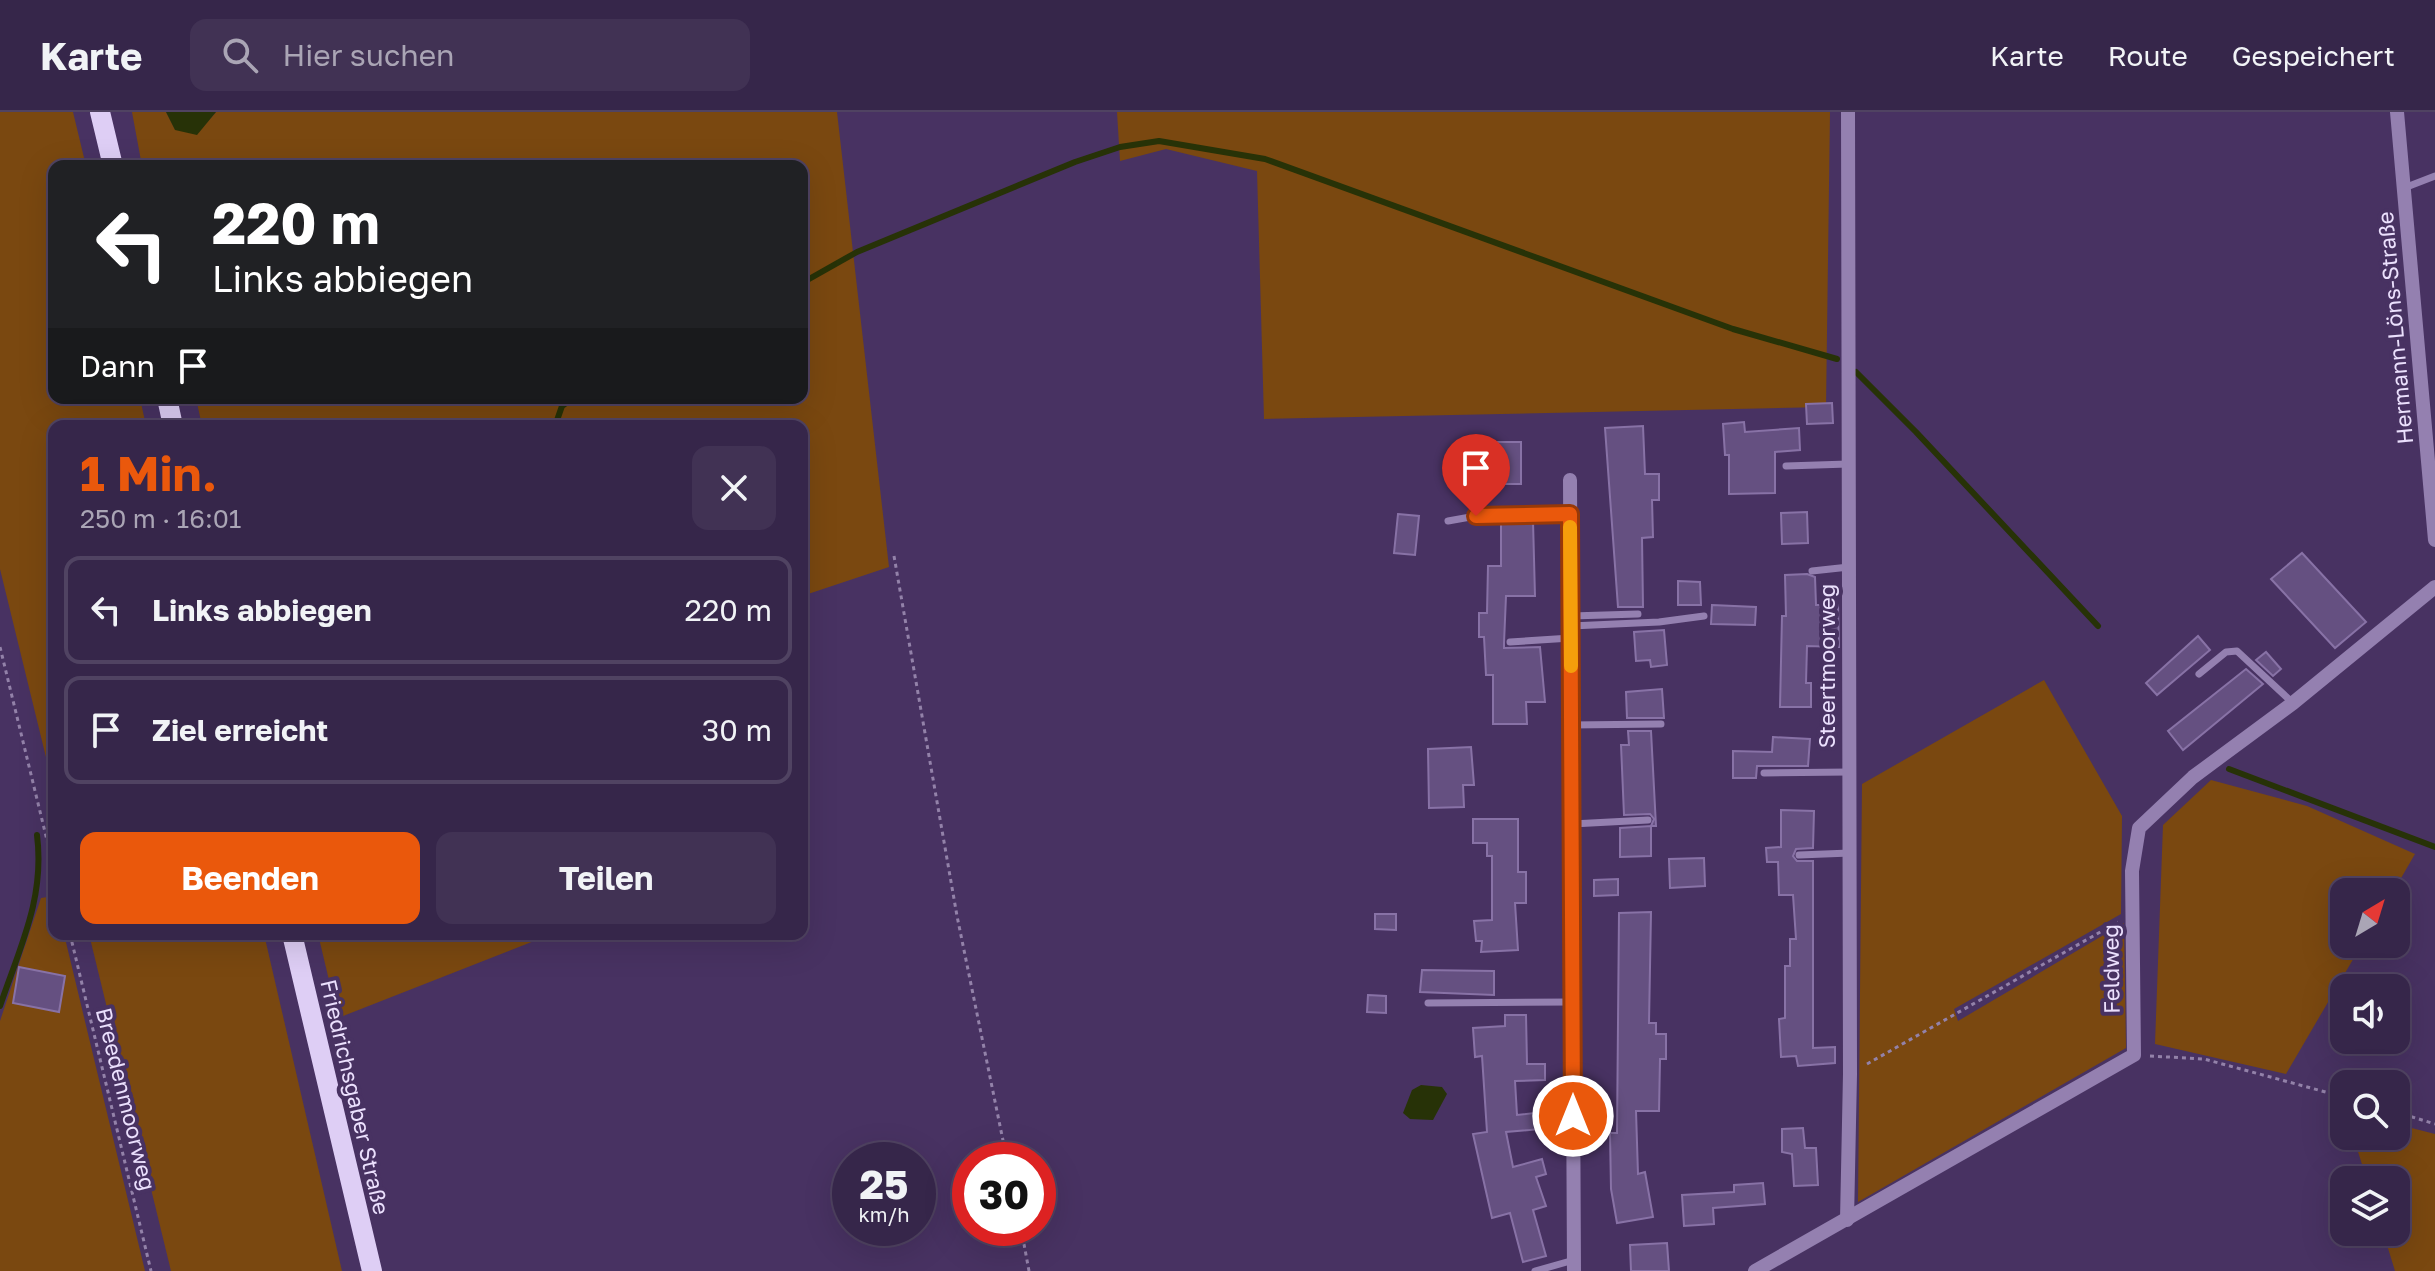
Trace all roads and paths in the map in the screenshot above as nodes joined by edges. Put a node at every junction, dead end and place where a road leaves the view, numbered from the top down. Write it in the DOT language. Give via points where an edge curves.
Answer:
graph roads {
  1 [pos="100,112"];
  2 [pos="1848,112"];
  3 [pos="2397,112"];
  4 [pos="112,160"];
  5 [pos="2435,176"];
  6 [pos="2404,188"];
  7 [pos="1848,464"];
  8 [pos="1786,466"];
  9 [pos="1570,480"];
  10 [pos="1570,514"];
  11 [pos="1448,521"];
  12 [pos="2435,540"];
  13 [pos="894,556"];
  14 [pos="1849,567"];
  15 [pos="1812,571"];
  16 [pos="2435,587"];
  17 [pos="1638,614"];
  18 [pos="1704,616"];
  19 [pos="1571,626"];
  20 [pos="1510,642"];
  21 [pos="0,647"];
  22 [pos="2199,674"];
  23 [pos="2293,703"];
  24 [pos="1661,724"];
  25 [pos="1571,725"];
  26 [pos="1849,772"];
  27 [pos="1764,773"];
  28 [pos="1648,820"];
  29 [pos="1572,824"];
  30 [pos="48,844"];
  31 [pos="1850,853"];
  32 [pos="1799,855"];
  33 [pos="2132,914"];
  34 [pos="71,940"];
  35 [pos="293,940"];
  36 [pos="1573,1002"];
  37 [pos="1428,1003"];
  38 [pos="2134,1055"];
  39 [pos="1850,1074"];
  40 [pos="2330,1093"];
  41 [pos="2410,1116"];
  42 [pos="2435,1124"];
  43 [pos="1003,1142"];
  44 [pos="1847,1220"];
  45 [pos="1024,1246"];
  46 [pos="1574,1265"];
  47 [pos="151,1271"];
  48 [pos="372,1271"];
  49 [pos="1029,1271"];
  50 [pos="1535,1271"];
  51 [pos="1755,1271"];
  1 -- 4 [label="main road"];
  2 -- 7 [label="street, Steertmoorweg"];
  3 -- 6 [label="street, Hermann-Löns-Straße"];
  5 -- 6 [label="lane"];
  6 -- 12 [label="street, Hermann-Löns-Straße"];
  7 -- 8 [label="lane"];
  7 -- 14 [label="street, Steertmoorweg"];
  9 -- 10 [label="street"];
  10 -- 11 [label="lane"];
  10 -- 19 [label="street"];
  13 -- 43 [label="path" via="957,916"];
  14 -- 15 [label="lane"];
  14 -- 26 [label="street, Steertmoorweg"];
  16 -- 23 [label="street, Feldweg"];
  17 -- 19 [label="lane"];
  18 -- 19 [label="lane"];
  19 -- 20 [label="lane"];
  19 -- 25 [label="street"];
  21 -- 30 [label="path"];
  22 -- 23 [label="lane" via="2226,652 2237,651"];
  23 -- 33 [label="street, Feldweg" via="2193,777 2139,828"];
  24 -- 25 [label="lane"];
  25 -- 29 [label="street"];
  26 -- 27 [label="lane"];
  26 -- 31 [label="street, Steertmoorweg"];
  28 -- 29 [label="lane"];
  29 -- 36 [label="street"];
  31 -- 32 [label="lane"];
  31 -- 39 [label="street, Steertmoorweg"];
  33 -- 38 [label="street, Feldweg"];
  33 -- 39 [label="path"];
  34 -- 47 [label="path, Breedenmoorweg"];
  35 -- 48 [label="main road, Friedrichsgaber Straße"];
  36 -- 37 [label="lane"];
  36 -- 46 [label="street"];
  38 -- 40 [label="path" via="2204,1059"];
  38 -- 44 [label="street"];
  39 -- 44 [label="street, Steertmoorweg"];
  41 -- 42 [label="path"];
  44 -- 51 [label="street"];
  45 -- 49 [label="path"];
  46 -- 50 [label="lane"];
}
